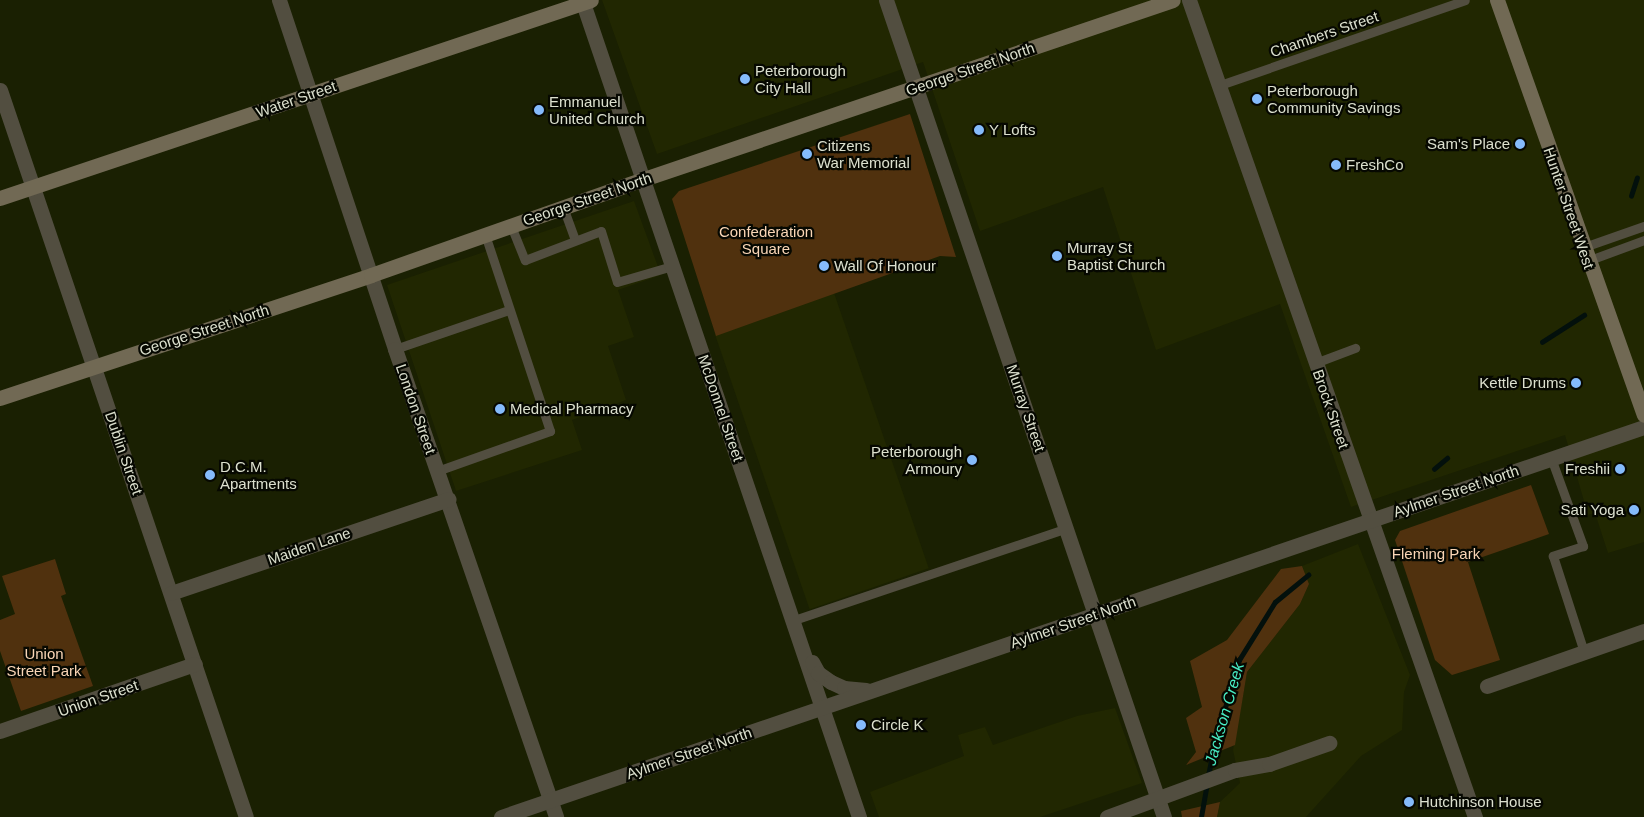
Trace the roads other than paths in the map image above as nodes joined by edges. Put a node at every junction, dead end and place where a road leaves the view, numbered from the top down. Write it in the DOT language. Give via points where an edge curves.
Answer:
graph roads {
  1 [pos="279,0"];
  2 [pos="886,0"];
  3 [pos="1173,0"];
  4 [pos="1189,0"];
  5 [pos="1465,0"];
  6 [pos="1497,0"];
  7 [pos="585,1"];
  8 [pos="1220,85"];
  9 [pos="916,88"];
  10 [pos="0,90"];
  11 [pos="310,94"];
  12 [pos="644,179"];
  13 [pos="33,187"];
  14 [pos="0,198"];
  15 [pos="563,207"];
  16 [pos="511,226"];
  17 [pos="1644,226"];
  18 [pos="485,235"];
  19 [pos="575,240"];
  20 [pos="1644,240"];
  21 [pos="1586,254"];
  22 [pos="672,266"];
  23 [pos="371,275"];
  24 [pos="510,310"];
  25 [pos="1355,348"];
  26 [pos="394,349"];
  27 [pos="1315,364"];
  28 [pos="94,366"];
  29 [pos="0,398"];
  30 [pos="1644,415"];
  31 [pos="1644,427"];
  32 [pos="1551,458"];
  33 [pos="437,471"];
  34 [pos="448,499"];
  35 [pos="1371,521"];
  36 [pos="1068,528"];
  37 [pos="171,593"];
  38 [pos="1097,614"];
  39 [pos="794,620"];
  40 [pos="1644,632"];
  41 [pos="800,638"];
  42 [pos="1584,652"];
  43 [pos="195,664"];
  44 [pos="1487,686"];
  45 [pos="872,690"];
  46 [pos="823,706"];
  47 [pos="0,731"];
  48 [pos="1329,743"];
  49 [pos="1159,798"];
  50 [pos="550,801"];
  51 [pos="246,817"];
  52 [pos="501,817"];
  53 [pos="556,817"];
  54 [pos="859,817"];
  55 [pos="1107,817"];
  56 [pos="1164,817"];
  57 [pos="1475,817"];
  1 -- 11 [label="street, London Street"];
  2 -- 9 [label="street, Murray Street"];
  3 -- 9 [label="main road, George Street North"];
  4 -- 8 [label="street, Brock Street"];
  5 -- 8 [label="lane, Chambers Street"];
  6 -- 21 [label="main road, Hunter Street West"];
  7 -- 11 [label="main road, Water Street"];
  7 -- 12 [label="street, McDonnel Street"];
  8 -- 27 [label="street, Brock Street"];
  9 -- 12 [label="main road, George Street North"];
  9 -- 36 [label="street, Murray Street"];
  10 -- 13 [label="street, Dublin Street"];
  11 -- 13 [label="main road, Water Street"];
  11 -- 23 [label="street, London Street"];
  12 -- 15 [label="main road, George Street North"];
  12 -- 22 [label="street, McDonnel Street"];
  13 -- 14 [label="main road, Water Street"];
  13 -- 28 [label="street, Dublin Street"];
  15 -- 16 [label="main road, George Street North"];
  15 -- 19 [label="lane"];
  16 -- 18 [label="main road, George Street North"];
  16 -- 19 [label="lane" via="524,260"];
  17 -- 21 [label="lane"];
  18 -- 23 [label="main road, George Street North"];
  18 -- 24 [label="lane"];
  19 -- 22 [label="lane" via="601,232 617,282"];
  20 -- 21 [label="lane"];
  21 -- 30 [label="main road, Hunter Street West"];
  22 -- 39 [label="street, McDonnel Street"];
  23 -- 26 [label="street, London Street"];
  23 -- 28 [label="main road, George Street North"];
  24 -- 26 [label="lane"];
  24 -- 33 [label="lane" via="550,431"];
  25 -- 27 [label="lane"];
  26 -- 33 [label="street, London Street"];
  27 -- 35 [label="street, Brock Street"];
  28 -- 29 [label="main road, George Street North"];
  28 -- 37 [label="street, Dublin Street"];
  31 -- 32 [label="street, Aylmer Street North"];
  32 -- 35 [label="street, Aylmer Street North"];
  32 -- 42 [label="lane" via="1582,546 1553,556"];
  33 -- 34 [label="street, London Street"];
  34 -- 37 [label="street, Maiden Lane"];
  34 -- 50 [label="street, London Street"];
  35 -- 38 [label="street, Aylmer Street North"];
  35 -- 57 [label="street, Brock Street"];
  36 -- 38 [label="street, Murray Street"];
  36 -- 39 [label="lane"];
  37 -- 43 [label="street, Dublin Street"];
  38 -- 45 [label="street, Aylmer Street North"];
  38 -- 49 [label="street, Murray Street"];
  39 -- 41 [label="street, McDonnel Street"];
  40 -- 42 [label="street"];
  41 -- 45 [label="street" via="818,673 844,688"];
  41 -- 46 [label="street, McDonnel Street"];
  42 -- 44 [label="street"];
  43 -- 47 [label="street, Union Street"];
  43 -- 51 [label="street, Dublin Street"];
  45 -- 46 [label="street, Aylmer Street North"];
  46 -- 50 [label="street, Aylmer Street North"];
  46 -- 54 [label="street, McDonnel Street"];
  48 -- 49 [label="street" via="1269,764 1235,770"];
  49 -- 55 [label="street"];
  49 -- 56 [label="street, Murray Street"];
  50 -- 52 [label="street, Aylmer Street North"];
  50 -- 53 [label="street, London Street"];
}
